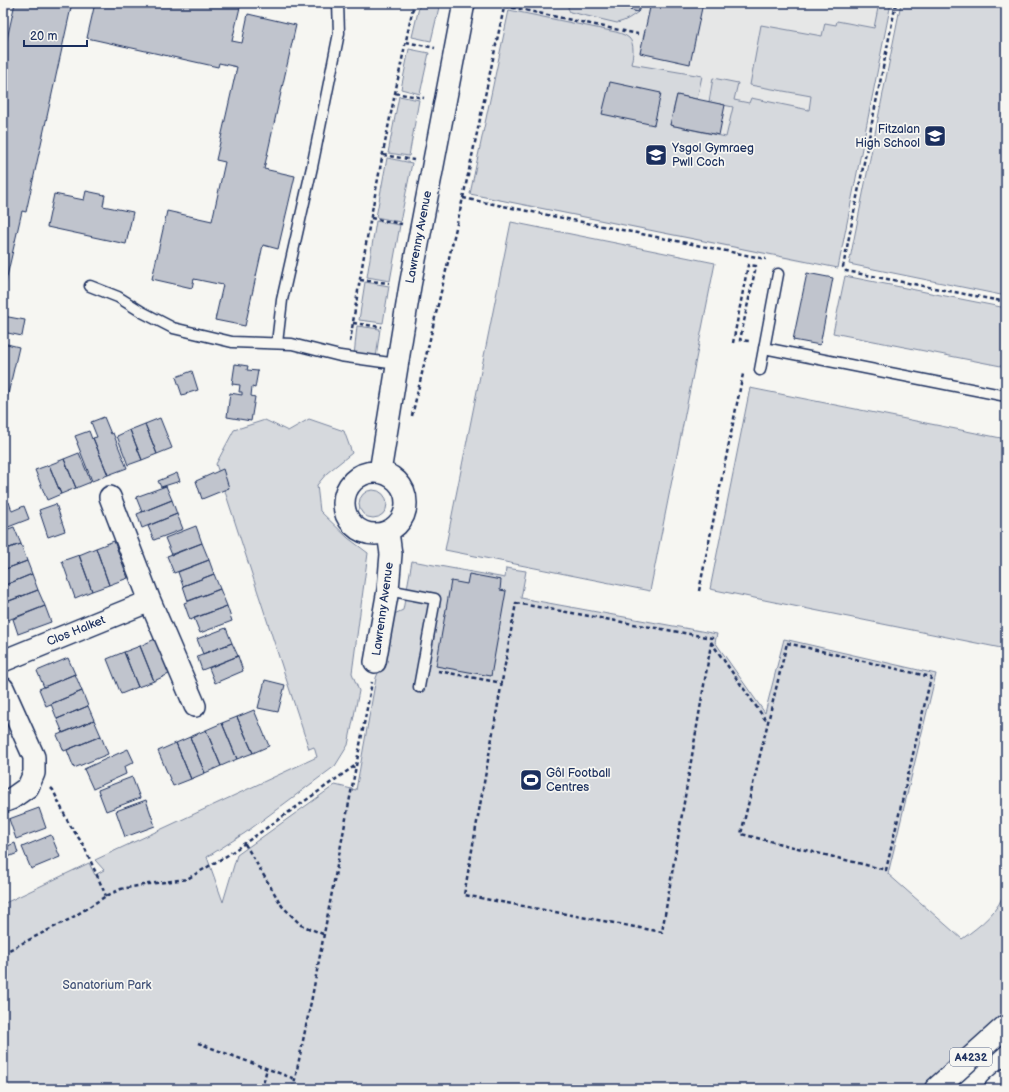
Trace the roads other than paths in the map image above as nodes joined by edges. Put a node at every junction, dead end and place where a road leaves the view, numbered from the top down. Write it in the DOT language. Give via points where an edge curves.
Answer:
graph roads {
  1 [pos="338,3"];
  2 [pos="464,3"];
  3 [pos="778,274"];
  4 [pos="90,286"];
  5 [pos="277,343"];
  6 [pos="764,348"];
  7 [pos="398,364"];
  8 [pos="760,370"];
  9 [pos="1006,396"];
  10 [pos="380,472"];
  11 [pos="110,497"];
  12 [pos="388,532"];
  13 [pos="388,590"];
  14 [pos="150,601"];
  15 [pos="3,662"];
  16 [pos="375,662"];
  17 [pos="418,687"];
  18 [pos="3,688"];
  19 [pos="195,706"];
  20 [pos="3,802"];
  21 [pos="1006,1026"];
  22 [pos="1006,1080"];
  23 [pos="936,1089"];
  24 [pos="996,1089"];
  1 -- 5 [label="lane" via="339,33 314,160 282,300"];
  2 -- 7 [label="street, Lawrenny Avenue" via="410,286"];
  3 -- 6 [label="lane"];
  4 -- 5 [label="lane" via="118,297 173,328 232,342"];
  5 -- 7 [label="lane" via="292,344 340,356"];
  6 -- 8 [label="lane"];
  6 -- 9 [label="lane"];
  7 -- 10 [label="street, Lawrenny Avenue"];
  10 -- 12 [label="street" via="397,481 406,499 403,518"];
  10 -- 12 [label="street" via="359,475 351,482 345,491 344,513 357,530 378,535"];
  11 -- 14 [label="street"];
  12 -- 13 [label="street, Lawrenny Avenue" via="391,554"];
  13 -- 16 [label="street, Lawrenny Avenue"];
  13 -- 17 [label="lane" via="434,599"];
  14 -- 15 [label="street, Clos Halket"];
  14 -- 19 [label="street"];
  18 -- 20 [label="street" via="34,757 34,773 28,787"];
  21 -- 23 [label="main road, A4232"];
  22 -- 24 [label="main road"];
}
